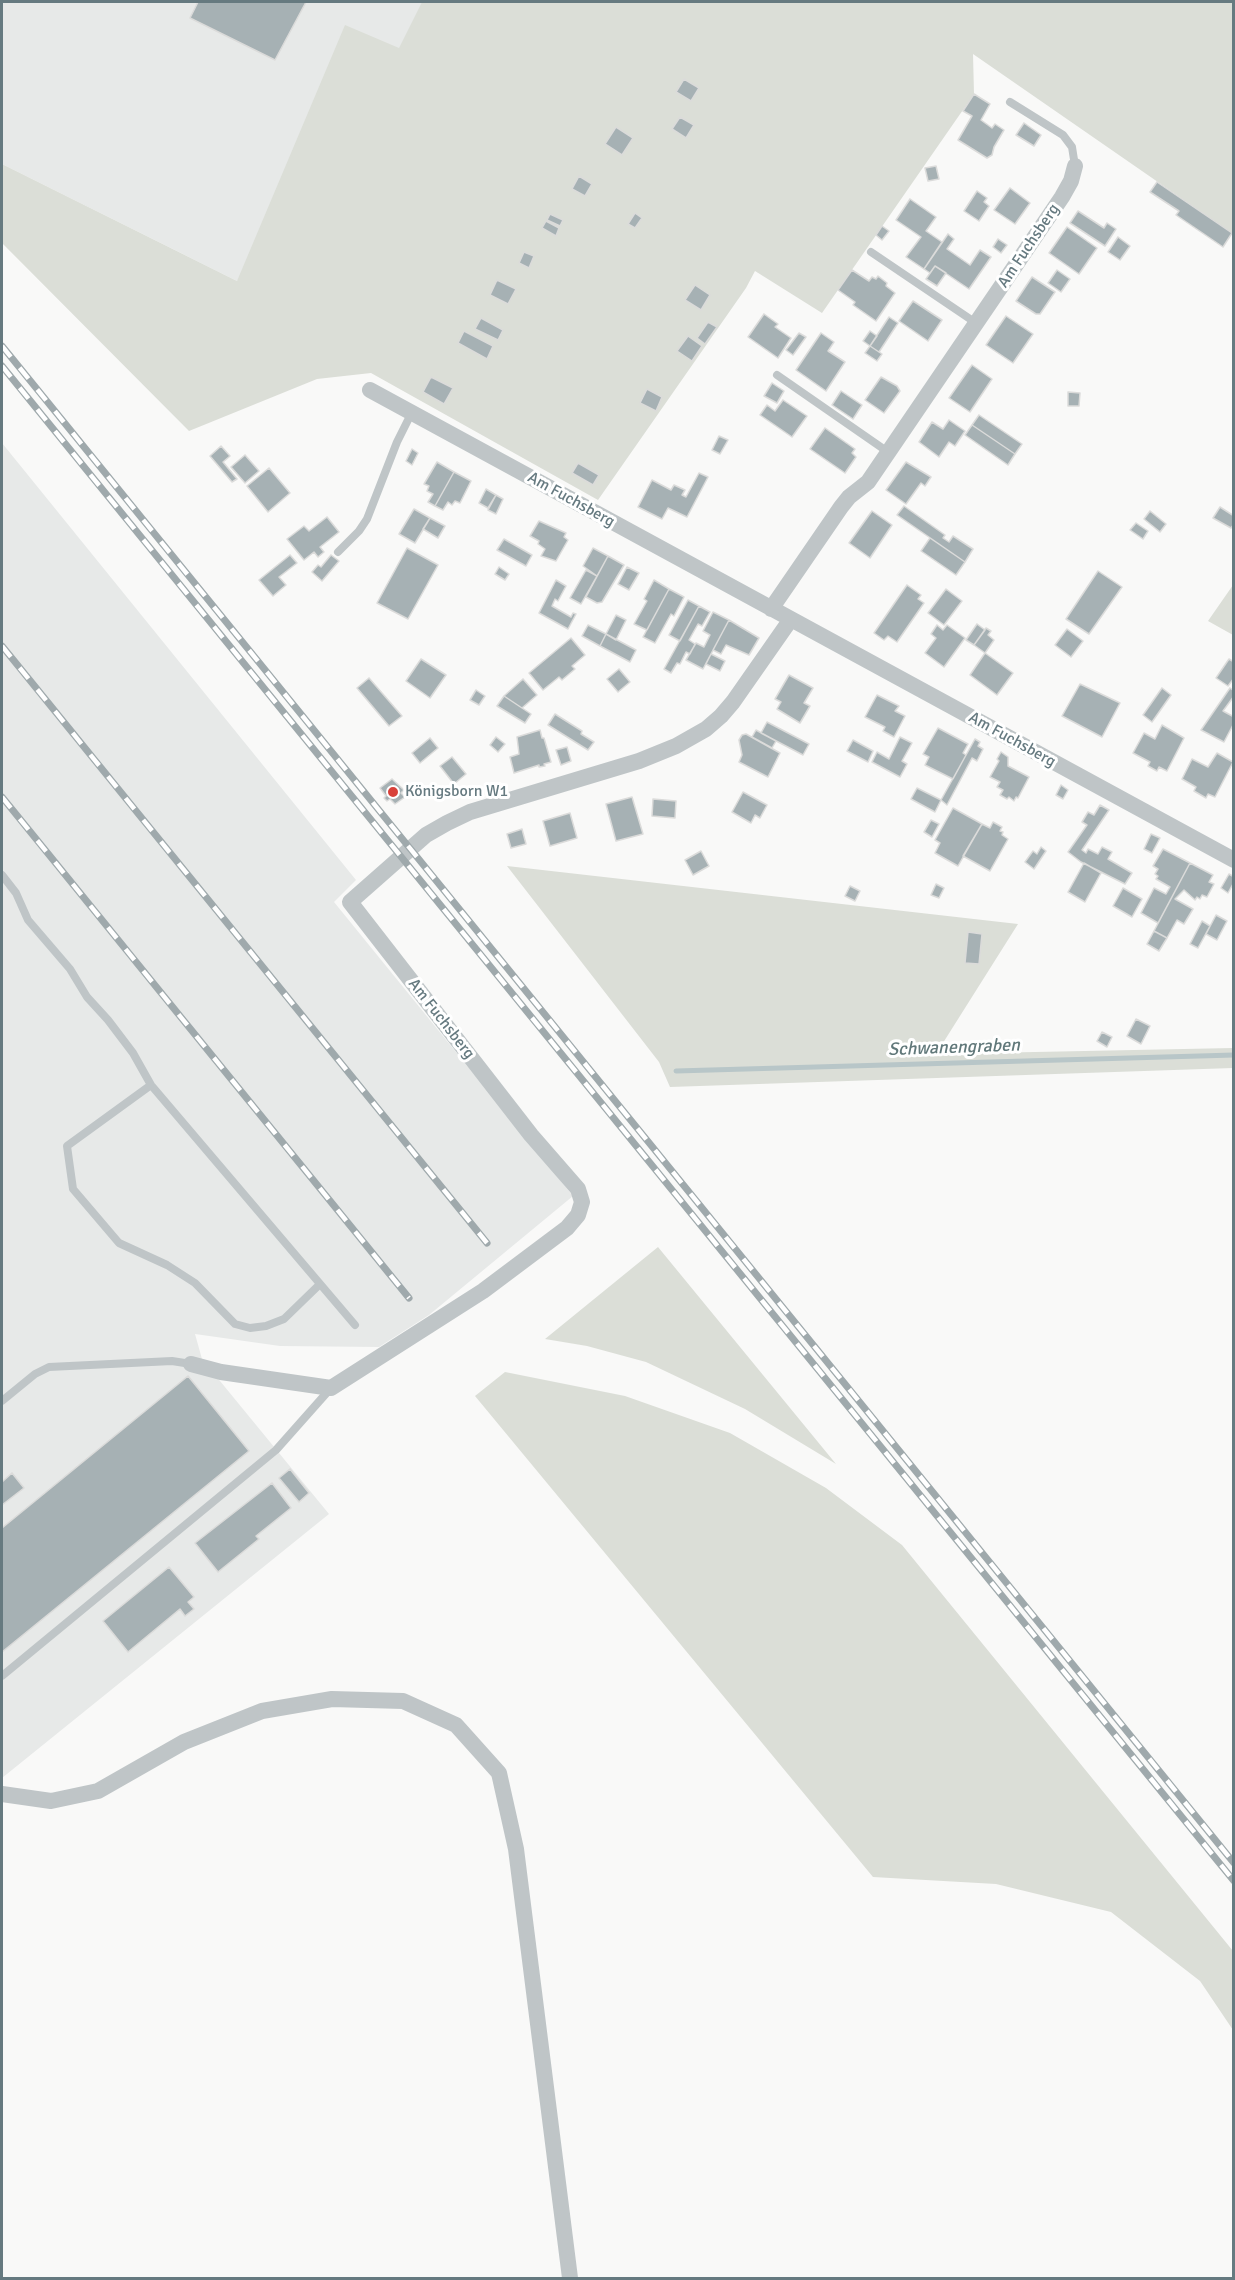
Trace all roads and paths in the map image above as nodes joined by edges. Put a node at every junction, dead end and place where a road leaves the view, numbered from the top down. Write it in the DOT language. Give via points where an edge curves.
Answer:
graph roads {
  1 [pos="1010,102"];
  2 [pos="1076,166"];
  3 [pos="871,252"];
  4 [pos="976,323"];
  5 [pos="777,375"];
  6 [pos="370,390"];
  7 [pos="412,411"];
  8 [pos="888,452"];
  9 [pos="338,552"];
  10 [pos="771,609"];
  11 [pos="791,619"];
  12 [pos="1233,860"];
  13 [pos="2,875"];
  14 [pos="151,1085"];
  15 [pos="319,1285"];
  16 [pos="355,1325"];
  17 [pos="191,1364"];
  18 [pos="331,1388"];
  19 [pos="2,1401"];
  20 [pos="2,1676"];
  21 [pos="2,1794"];
  22 [pos="570,2278"];
  1 -- 2 [label="lane" via="1063,135 1072,147"];
  2 -- 4 [label="street, Am Fuchsberg" via="1062,197"];
  3 -- 4 [label="lane"];
  4 -- 8 [label="street, Am Fuchsberg"];
  5 -- 8 [label="lane"];
  6 -- 7 [label="street, Am Fuchsberg"];
  7 -- 9 [label="lane" via="366,519"];
  7 -- 10 [label="street, Am Fuchsberg"];
  8 -- 10 [label="street, Am Fuchsberg" via="868,482 841,507"];
  10 -- 11 [label="street, Am Fuchsberg"];
  11 -- 12 [label="street, Am Fuchsberg"];
  11 -- 18 [label="street, Am Fuchsberg" via="733,702 706,729 639,761 447,822 426,835 350,902 531,1135 578,1189 582,1202 578,1215 567,1228 483,1292"];
  13 -- 14 [label="lane" via="16,893 28,920 133,1053"];
  14 -- 15 [label="lane"];
  14 -- 15 [label="lane" via="67,1146 73,1189 119,1243 195,1283 235,1324 250,1328 284,1318"];
  15 -- 16 [label="lane"];
  17 -- 18 [label="street"];
  17 -- 19 [label="lane" via="172,1361 50,1367"];
  18 -- 20 [label="lane" via="276,1450"];
  21 -- 22 [label="street" via="51,1801 98,1791 184,1742 262,1711 332,1699 403,1701 456,1725 499,1773 516,1849"];
}
